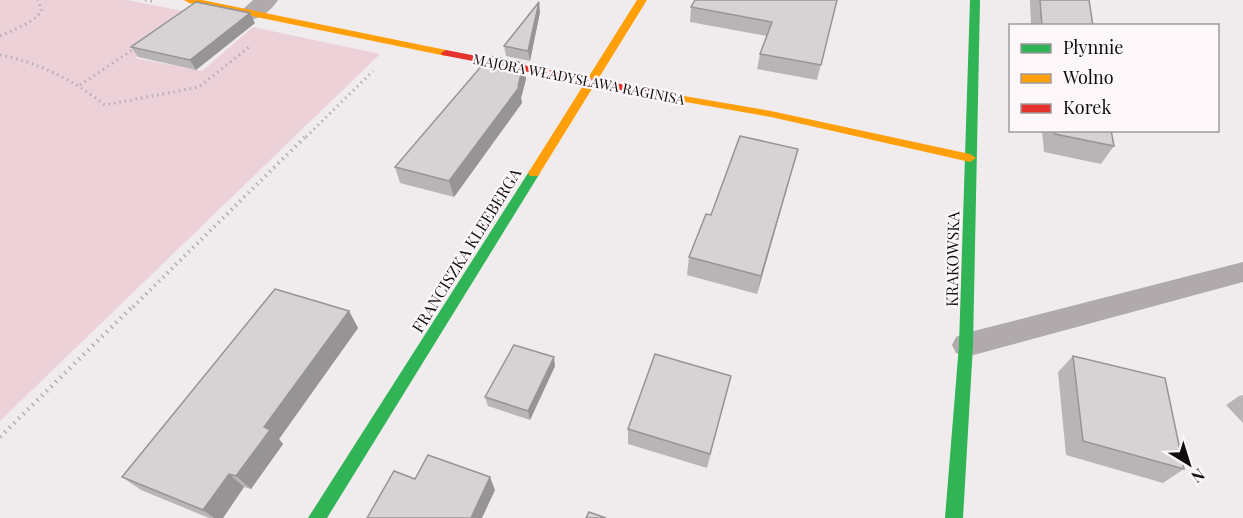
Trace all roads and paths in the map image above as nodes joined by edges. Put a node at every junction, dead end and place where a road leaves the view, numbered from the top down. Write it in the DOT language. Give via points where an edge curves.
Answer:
graph roads {
  1 [pos="38,0"];
  2 [pos="144,0"];
  3 [pos="189,0"];
  4 [pos="642,0"];
  5 [pos="975,0"];
  6 [pos="156,2"];
  7 [pos="258,7"];
  8 [pos="0,36"];
  9 [pos="251,45"];
  10 [pos="136,47"];
  11 [pos="0,55"];
  12 [pos="377,67"];
  13 [pos="591,83"];
  14 [pos="80,85"];
  15 [pos="970,158"];
  16 [pos="1243,272"];
  17 [pos="966,345"];
  18 [pos="0,437"];
  19 [pos="317,518"];
  20 [pos="954,518"];
  1 -- 8 [label="path" via="42,11 38,17"];
  2 -- 6 [label="path"];
  3 -- 7 [label="street, MAJORA WŁADYSŁAWA RAGINISA"];
  4 -- 13 [label="street, FRANCISZKA KLEEBERGA"];
  5 -- 15 [label="street, KRAKOWSKA"];
  7 -- 13 [label="street, MAJORA WŁADYSŁAWA RAGINISA"];
  9 -- 14 [label="path" via="199,87 105,105"];
  10 -- 14 [label="path"];
  11 -- 14 [label="path" via="30,60"];
  12 -- 18 [label="path"];
  13 -- 15 [label="street, MAJORA WŁADYSŁAWA RAGINISA" via="771,114"];
  13 -- 19 [label="street, FRANCISZKA KLEEBERGA"];
  15 -- 17 [label="street, KRAKOWSKA"];
  16 -- 17 [label="lane"];
  17 -- 20 [label="street, KRAKOWSKA"];
}
